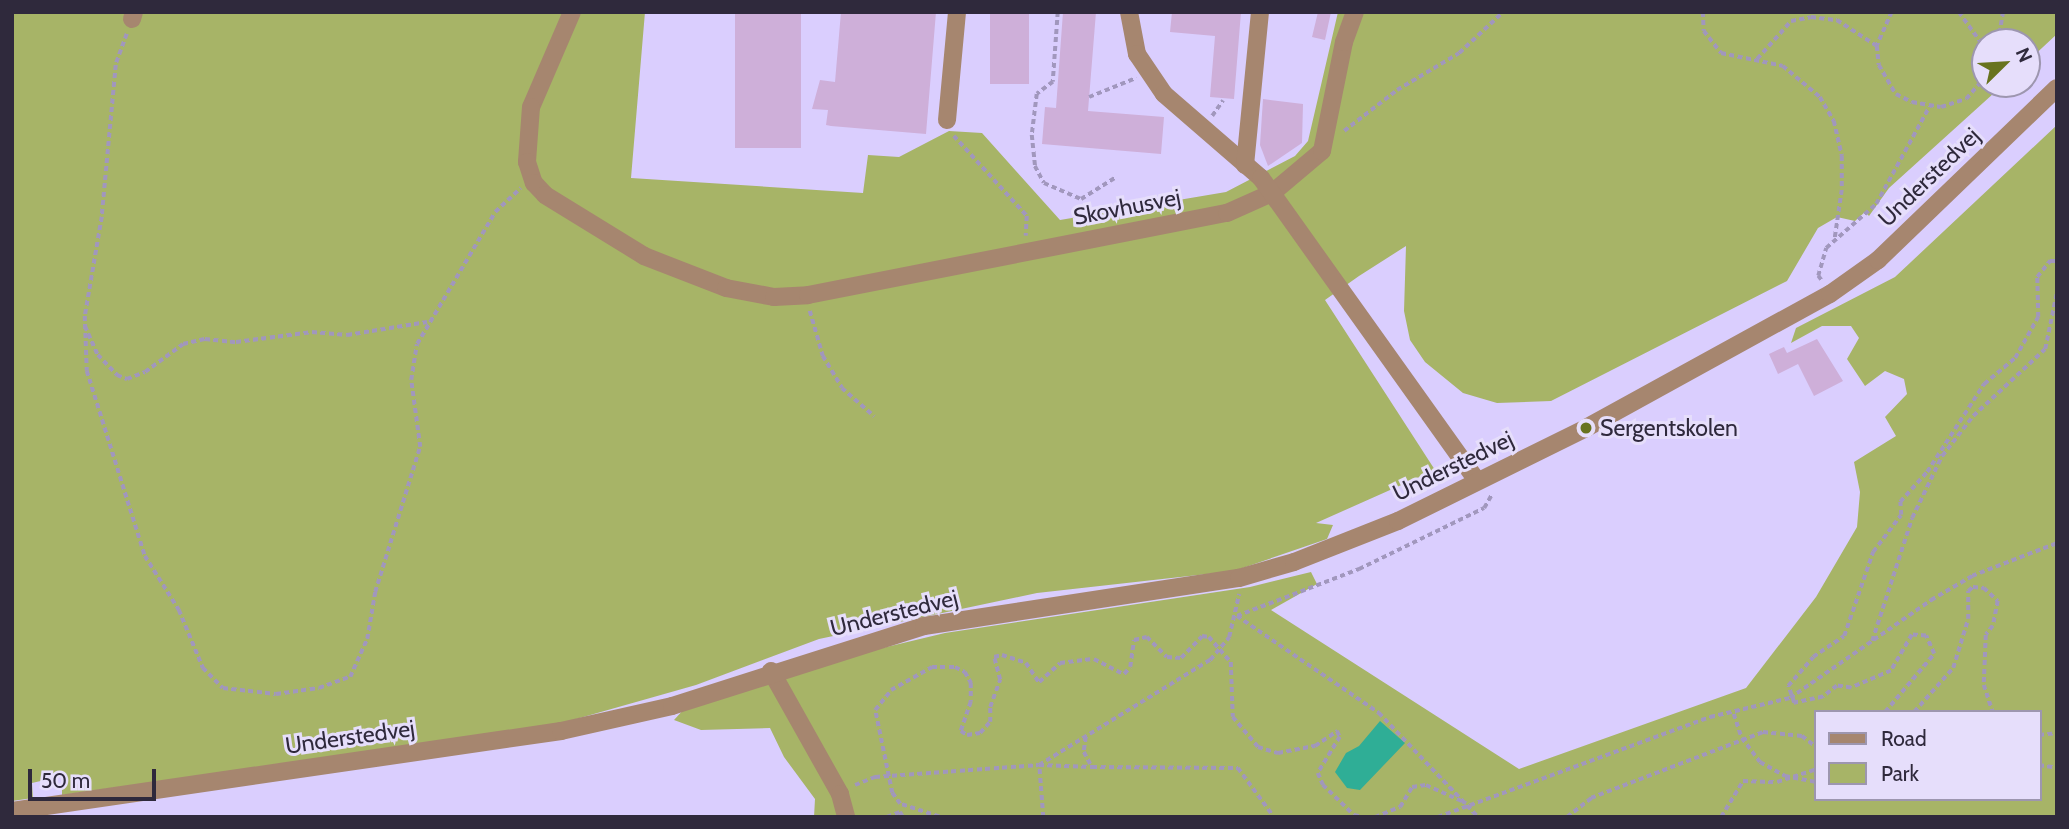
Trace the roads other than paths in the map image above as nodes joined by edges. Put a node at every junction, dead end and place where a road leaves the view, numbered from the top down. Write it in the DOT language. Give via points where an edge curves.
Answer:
graph roads {
  1 [pos="572,12"];
  2 [pos="957,12"];
  3 [pos="1129,12"];
  4 [pos="1260,12"];
  5 [pos="1355,12"];
  6 [pos="2057,88"];
  7 [pos="948,126"];
  8 [pos="1245,165"];
  9 [pos="1272,193"];
  10 [pos="1477,481"];
  11 [pos="771,671"];
  12 [pos="12,811"];
  13 [pos="846,817"];
  1 -- 9 [label="street, Skovhusvej" via="531,107 527,162 534,183 545,195 644,256 726,288 774,297 808,295 1227,213"];
  2 -- 7 [label="street"];
  3 -- 8 [label="street" via="1138,54 1164,94"];
  4 -- 8 [label="street"];
  5 -- 9 [label="street, Skovhusvej" via="1322,151"];
  6 -- 10 [label="street, Understedvej" via="1878,260 1830,294"];
  8 -- 9 [label="street"];
  9 -- 10 [label="street"];
  10 -- 11 [label="street, Understedvej" via="1343,544 1239,578 924,626"];
  11 -- 12 [label="street, Understedvej" via="672,706 561,731"];
  11 -- 13 [label="street" via="839,794"];
}
